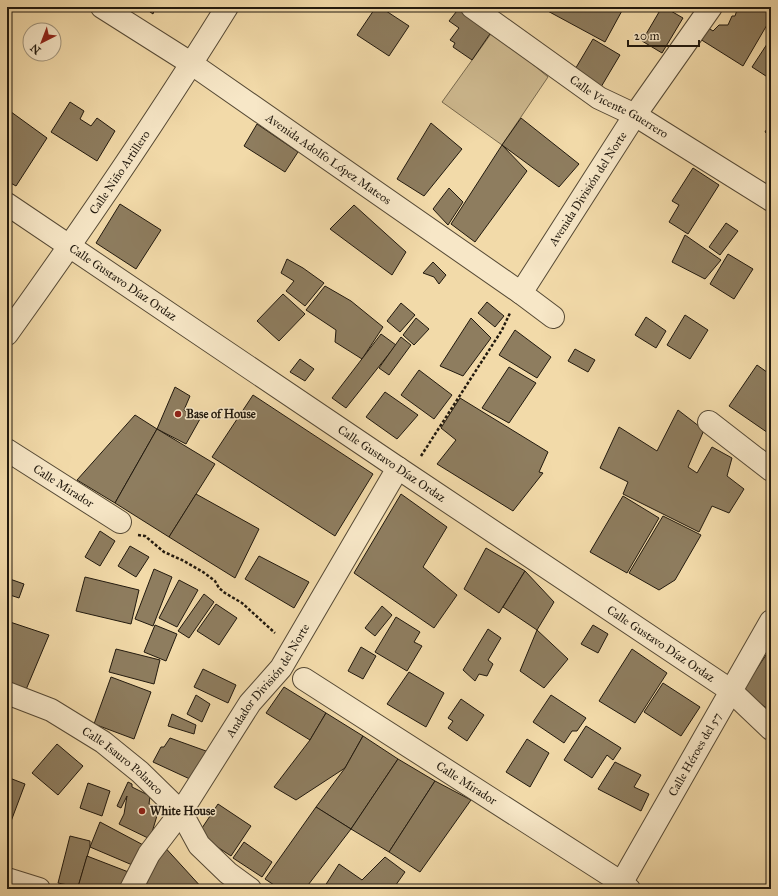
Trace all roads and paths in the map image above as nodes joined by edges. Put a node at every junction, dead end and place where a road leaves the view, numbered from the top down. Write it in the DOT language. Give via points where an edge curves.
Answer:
graph roads {
  1 [pos="102,7"];
  2 [pos="227,7"];
  3 [pos="472,7"];
  4 [pos="711,7"];
  5 [pos="192,64"];
  6 [pos="635,115"];
  7 [pos="771,200"];
  8 [pos="7,204"];
  9 [pos="71,246"];
  10 [pos="521,293"];
  11 [pos="553,317"];
  12 [pos="7,334"];
  13 [pos="709,422"];
  14 [pos="7,450"];
  15 [pos="771,470"];
  16 [pos="403,472"];
  17 [pos="120,522"];
  18 [pos="771,621"];
  19 [pos="293,647"];
  20 [pos="304,679"];
  21 [pos="730,690"];
  22 [pos="7,693"];
  23 [pos="771,729"];
  24 [pos="181,812"];
  25 [pos="7,879"];
  26 [pos="623,887"];
  27 [pos="39,889"];
  28 [pos="131,889"];
  29 [pos="250,889"];
  1 -- 5 [label="street, Avenida Adolfo López Mateos"];
  2 -- 5 [label="street, Calle Niño Artillero"];
  3 -- 6 [label="street, Calle Vicente Guerrero" via="599,98"];
  4 -- 6 [label="street, Avenida División del Norte"];
  5 -- 9 [label="street, Calle Niño Artillero"];
  5 -- 10 [label="street, Avenida Adolfo López Mateos"];
  6 -- 7 [label="street, Calle Vicente Guerrero"];
  6 -- 10 [label="street, Avenida División del Norte"];
  8 -- 9 [label="street, Calle Gustavo Díaz Ordaz"];
  9 -- 12 [label="street, Calle Niño Artillero"];
  9 -- 16 [label="street, Calle Gustavo Díaz Ordaz"];
  10 -- 11 [label="street, Avenida Adolfo López Mateos"];
  10 -- 16 [label="path" via="502,330"];
  13 -- 15 [label="street"];
  14 -- 17 [label="street, Calle Mirador"];
  16 -- 19 [label="street, Andador División del Norte"];
  16 -- 21 [label="street, Calle Gustavo Díaz Ordaz"];
  17 -- 19 [label="path" via="127,530 146,536 164,552 203,572 215,581 224,593 242,603"];
  18 -- 21 [label="street, Calle Héroes del 57"];
  19 -- 24 [label="street, Andador División del Norte" via="281,668 250,703"];
  20 -- 26 [label="street, Calle Mirador"];
  21 -- 23 [label="street, Calle Gustavo Díaz Ordaz"];
  21 -- 26 [label="street, Calle Héroes del 57"];
  22 -- 24 [label="street, Calle Isauro Polanco" via="52,710 103,742 140,772"];
  24 -- 28 [label="street, Andador División del Norte" via="149,854"];
  24 -- 29 [label="street, Calle Isauro Polanco" via="199,845 228,873"];
  25 -- 27 [label="street"];
}
